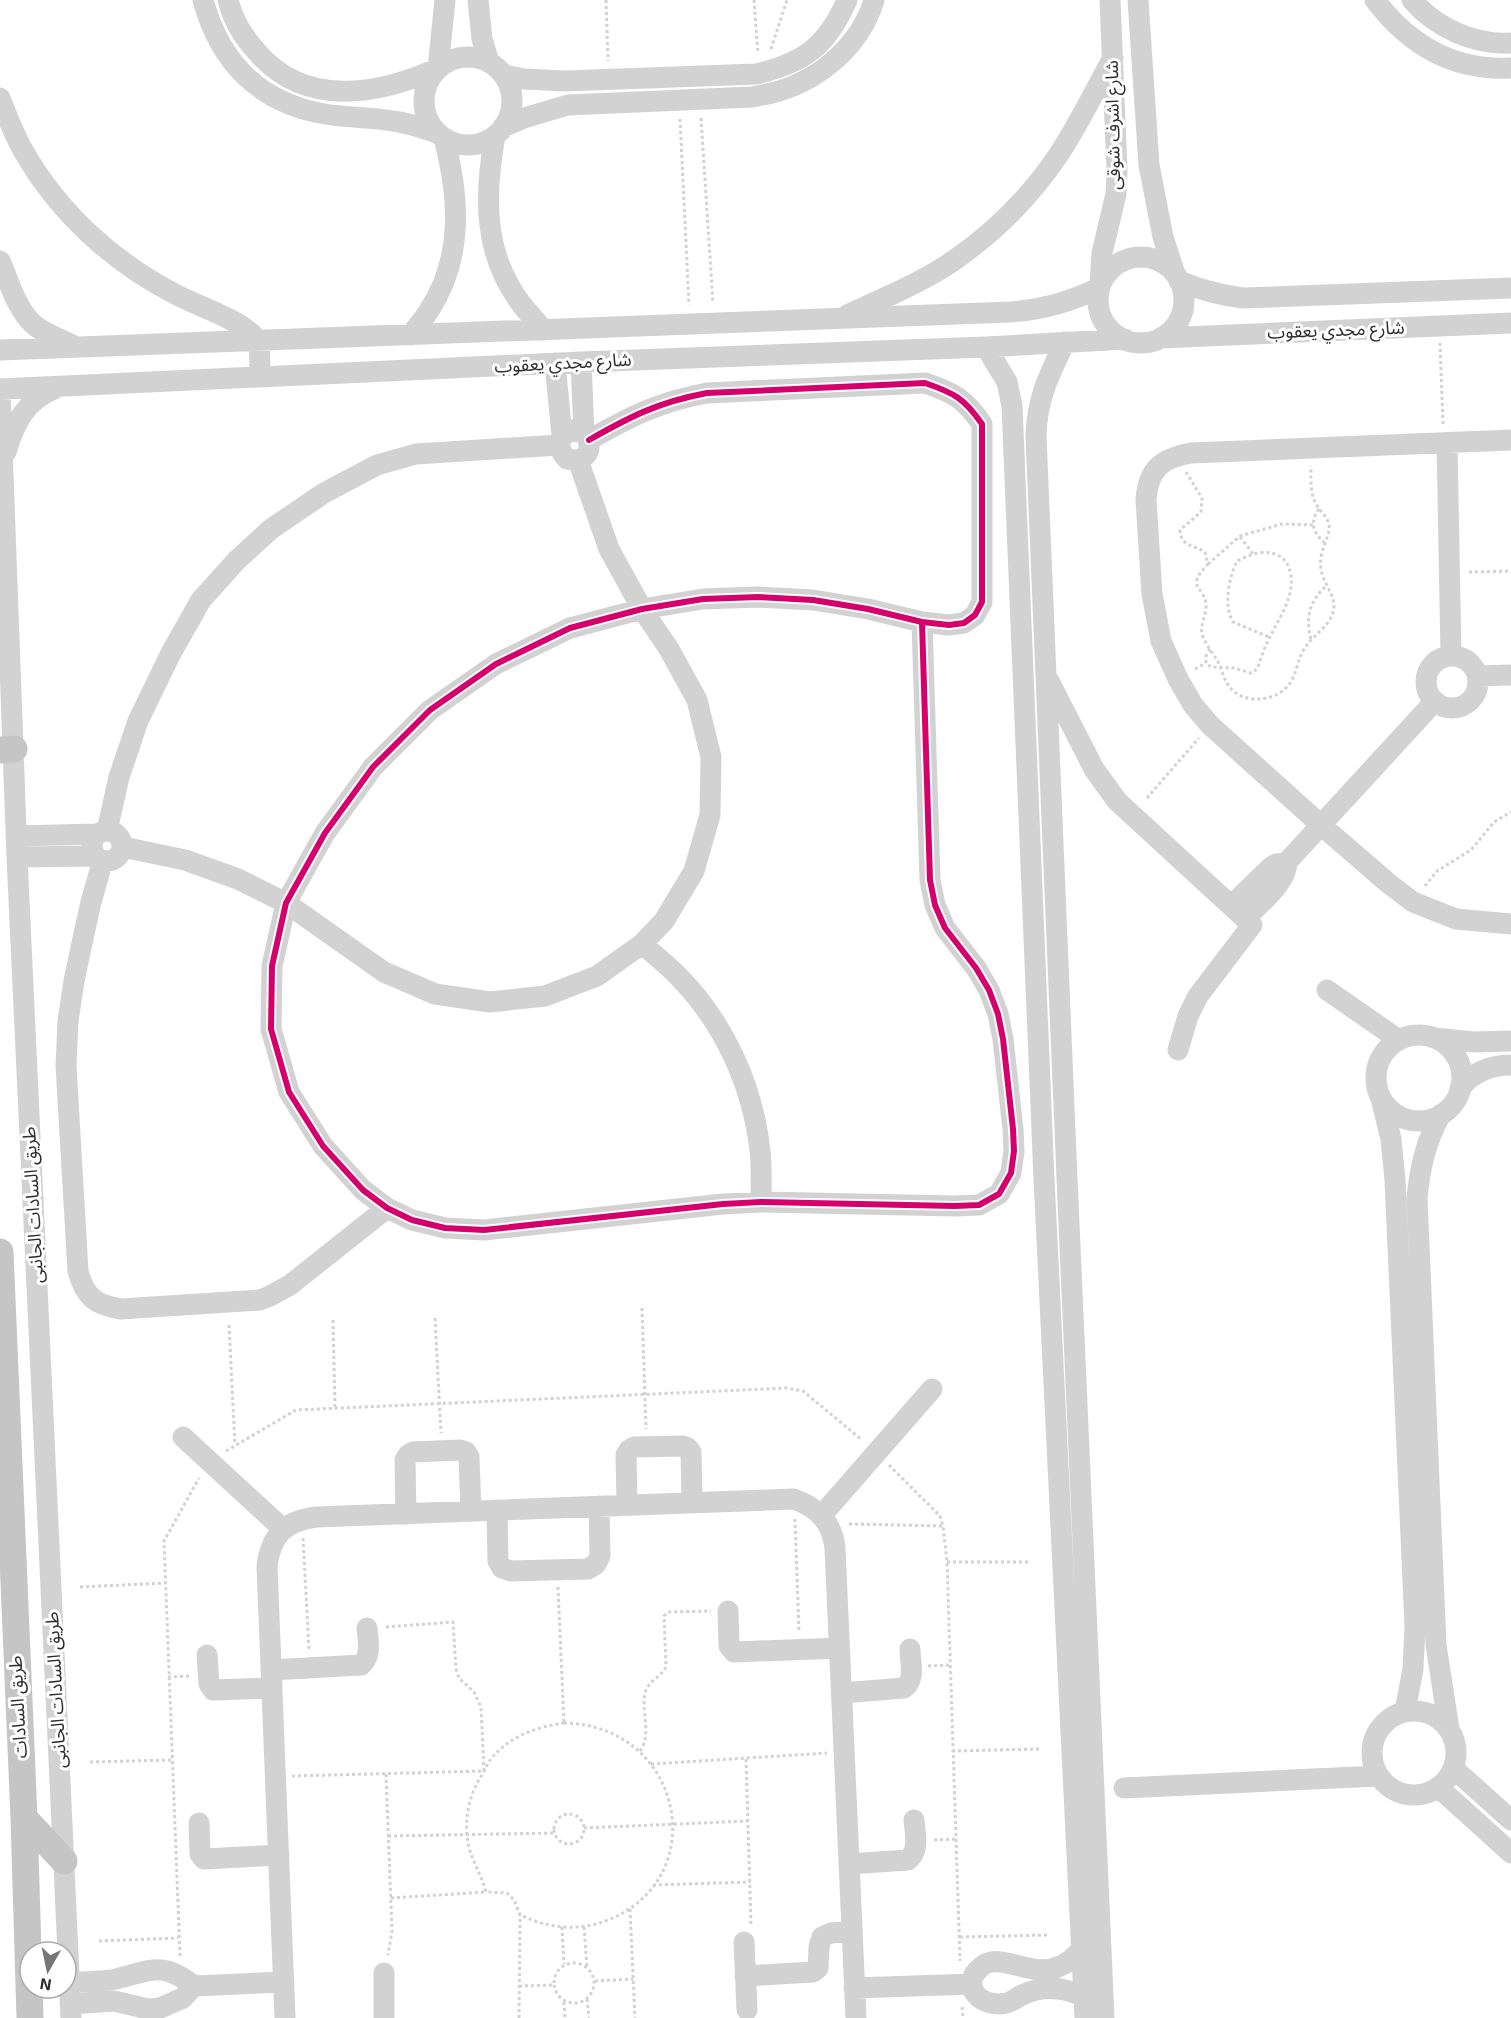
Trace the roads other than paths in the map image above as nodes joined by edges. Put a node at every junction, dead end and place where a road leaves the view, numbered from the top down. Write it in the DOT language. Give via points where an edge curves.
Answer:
graph roads {
  1 [pos="203,0"];
  2 [pos="228,0"];
  3 [pos="445,0"];
  4 [pos="478,0"];
  5 [pos="847,0"];
  6 [pos="874,0"];
  7 [pos="1110,0"];
  8 [pos="1138,0"];
  9 [pos="1375,0"];
  10 [pos="1412,0"];
  11 [pos="1508,44"];
  12 [pos="1113,58"];
  13 [pos="437,68"];
  14 [pos="496,69"];
  15 [pos="1510,69"];
  16 [pos="550,81"];
  17 [pos="368,91"];
  18 [pos="0,98"];
  19 [pos="552,109"];
  20 [pos="369,118"];
  21 [pos="499,132"];
  22 [pos="440,136"];
  23 [pos="0,261"];
  24 [pos="1177,277"];
  25 [pos="1508,284"];
  26 [pos="1100,287"];
  27 [pos="840,319"];
  28 [pos="1505,323"];
  29 [pos="544,330"];
  30 [pos="411,335"];
  31 [pos="1160,338"];
  32 [pos="1125,339"];
  33 [pos="258,341"];
  34 [pos="1065,342"];
  35 [pos="78,347"];
  36 [pos="986,347"];
  37 [pos="0,350"];
  38 [pos="581,362"];
  39 [pos="555,363"];
  40 [pos="260,377"];
  41 [pos="61,386"];
  42 [pos="0,390"];
  43 [pos="586,436"];
  44 [pos="1014,436"];
  45 [pos="1036,436"];
  46 [pos="1511,440"];
  47 [pos="561,441"];
  48 [pos="1445,443"];
  49 [pos="578,460"];
  50 [pos="2,464"];
  51 [pos="642,609"];
  52 [pos="922,622"];
  53 [pos="1451,656"];
  54 [pos="1046,675"];
  55 [pos="1511,675"];
  56 [pos="1478,676"];
  57 [pos="1435,701"];
  58 [pos="7,749"];
  59 [pos="1321,825"];
  60 [pos="102,833"];
  61 [pos="16,836"];
  62 [pos="123,846"];
  63 [pos="17,858"];
  64 [pos="100,858"];
  65 [pos="286,903"];
  66 [pos="1243,917"];
  67 [pos="1511,924"];
  68 [pos="642,944"];
  69 [pos="1327,990"];
  70 [pos="1432,1037"];
  71 [pos="1399,1040"];
  72 [pos="1511,1041"];
  73 [pos="1178,1050"];
  74 [pos="1511,1065"];
  75 [pos="1460,1088"];
  76 [pos="1381,1098"];
  77 [pos="1441,1114"];
  78 [pos="1067,1178"];
  79 [pos="1044,1179"];
  80 [pos="761,1202"];
  81 [pos="387,1208"];
  82 [pos="0,1252"];
  83 [pos="932,1389"];
  84 [pos="1405,1418"];
  85 [pos="1427,1418"];
  86 [pos="183,1437"];
  87 [pos="692,1503"];
  88 [pos="627,1505"];
  89 [pos="599,1506"];
  90 [pos="497,1510"];
  91 [pos="471,1511"];
  92 [pos="406,1514"];
  93 [pos="825,1519"];
  94 [pos="283,1529"];
  95 [pos="728,1611"];
  96 [pos="367,1628"];
  97 [pos="839,1647"];
  98 [pos="910,1649"];
  99 [pos="207,1654"];
  100 [pos="272,1679"];
  101 [pos="842,1693"];
  102 [pos="1405,1711"];
  103 [pos="1449,1729"];
  104 [pos="1453,1768"];
  105 [pos="1378,1776"];
  106 [pos="1438,1787"];
  107 [pos="1124,1788"];
  108 [pos="24,1818"];
  109 [pos="914,1820"];
  110 [pos="1511,1820"];
  111 [pos="199,1823"];
  112 [pos="1511,1853"];
  113 [pos="279,1855"];
  114 [pos="64,1861"];
  115 [pos="849,1864"];
  116 [pos="852,1931"];
  117 [pos="67,1940"];
  118 [pos="744,1942"];
  119 [pos="1082,1949"];
  120 [pos="384,1973"];
  121 [pos="125,1976"];
  122 [pos="746,1976"];
  123 [pos="1034,1980"];
  124 [pos="187,1981"];
  125 [pos="78,1982"];
  126 [pos="284,1982"];
  127 [pos="966,1985"];
  128 [pos="854,1988"];
  129 [pos="125,2003"];
  130 [pos="1084,2007"];
  131 [pos="747,2010"];
  132 [pos="70,2011"];
  133 [pos="30,2018"];
  134 [pos="285,2018"];
  135 [pos="384,2018"];
  136 [pos="856,2018"];
  137 [pos="1104,2018"];
  1 -- 20 [label="street" via="223,51 243,75 267,94 296,107"];
  2 -- 17 [label="street" via="244,38 264,61 289,78 316,89"];
  3 -- 13 [label="street"];
  4 -- 14 [label="street" via="482,39"];
  5 -- 16 [label="street" via="823,41 781,68 761,73"];
  6 -- 19 [label="street" via="845,50 803,82 778,92 752,97 568,105"];
  7 -- 12 [label="street, شارع اشرف شوقى"];
  8 -- 24 [label="street, شارع اشرف شوقى" via="1149,165 1163,237"];
  9 -- 15 [label="street" via="1410,38 1435,53 1463,64"];
  10 -- 11 [label="street" via="1433,20 1455,32"];
  11 -- 15 [label="street"];
  12 -- 26 [label="street, شارع اشرف شوقى" via="1116,178"];
  12 -- 27 [label="street" via="1059,153 1011,213 983,238 920,281"];
  13 -- 14 [label="street" via="462,57 476,57"];
  13 -- 17 [label="street"];
  13 -- 22 [label="street" via="428,81 424,108 428,122"];
  14 -- 16 [label="street"];
  14 -- 21 [label="street" via="512,96 512,107"];
  16 -- 19 [label="street"];
  17 -- 20 [label="street"];
  18 -- 33 [label="street" via="41,180 89,233 144,277 238,325"];
  19 -- 21 [label="street"];
  20 -- 22 [label="street" via="414,125"];
  21 -- 22 [label="street" via="470,145 456,144"];
  21 -- 29 [label="street" via="489,172 487,207 492,241 521,304"];
  22 -- 30 [label="street" via="453,172 457,207 454,242 446,276 431,308"];
  23 -- 35 [label="street" via="33,324"];
  24 -- 25 [label="street, شارع مجدي يعقوب" via="1200,290 1243,298"];
  24 -- 26 [label="street" via="1159,261 1139,257 1120,262"];
  24 -- 31 [label="street" via="1183,307 1179,320"];
  25 -- 28 [label="street" via="1497,299 1496,312"];
  26 -- 27 [label="street, شارع مجدي يعقوب" via="1056,306 1033,310"];
  26 -- 32 [label="street" via="1100,313 1114,333"];
  27 -- 29 [label="street, شارع مجدي يعقوب"];
  28 -- 31 [label="street, شارع مجدي يعقوب"];
  29 -- 30 [label="street, شارع مجدي يعقوب"];
  30 -- 33 [label="street, شارع مجدي يعقوب"];
  31 -- 32 [label="street" via="1143,342"];
  32 -- 34 [label="street, شارع مجدي يعقوب"];
  33 -- 35 [label="street, شارع مجدي يعقوب"];
  33 -- 40 [label="street"];
  34 -- 36 [label="street, شارع مجدي يعقوب"];
  34 -- 45 [label="street" via="1040,397"];
  35 -- 37 [label="street, شارع مجدي يعقوب"];
  36 -- 38 [label="street, شارع مجدي يعقوب"];
  36 -- 44 [label="street" via="1007,382"];
  38 -- 39 [label="street, شارع مجدي يعقوب"];
  38 -- 43 [label="street"];
  39 -- 40 [label="street, شارع مجدي يعقوب"];
  39 -- 47 [label="street"];
  40 -- 41 [label="street, شارع مجدي يعقوب"];
  41 -- 42 [label="street, شارع مجدي يعقوب"];
  41 -- 50 [label="street" via="41,394 30,405 12,433"];
  42 -- 50 [label="street, طريق السادات الجانبى"];
  43 -- 47 [label="street" via="573,430"];
  43 -- 49 [label="street" via="588,452"];
  43 -- 52 [label="street" via="648,408 707,393 925,383 949,391 969,406 982,424 982,602 975,615 964,623"];
  44 -- 45 [label="street"];
  44 -- 79 [label="street"];
  45 -- 54 [label="street"];
  46 -- 48 [label="street"];
  47 -- 49 [label="street" via="560,451 567,459"];
  47 -- 60 [label="street" via="416,454 377,465 324,493 271,529 201,600 171,653 138,721"];
  48 -- 53 [label="street"];
  48 -- 59 [label="street" via="1191,453 1168,459 1158,467 1147,488 1152,594 1161,641 1171,663 1193,705 1210,725"];
  49 -- 51 [label="street" via="609,549"];
  50 -- 58 [label="street, طريق السادات الجانبى"];
  51 -- 52 [label="street" via="703,599 758,597 813,600"];
  51 -- 65 [label="street" via="559,633 496,664 430,710 373,767 325,833"];
  51 -- 68 [label="street" via="697,700 711,757 710,815 694,871 663,921"];
  52 -- 80 [label="street" via="930,880 945,928 976,968 998,1014 1013,1129 1011,1173 999,1194 979,1205"];
  53 -- 56 [label="street" via="1471,664"];
  53 -- 57 [label="street" via="1430,669 1427,686"];
  54 -- 66 [label="street" via="1106,787 1129,813"];
  54 -- 78 [label="street"];
  55 -- 56 [label="street"];
  56 -- 57 [label="street" via="1476,692 1466,704 1449,708"];
  57 -- 59 [label="street"];
  58 -- 61 [label="street, طريق السادات الجانبى"];
  59 -- 66 [label="street" via="1287,862 1271,867"];
  59 -- 67 [label="street" via="1413,902 1456,919"];
  60 -- 61 [label="street"];
  60 -- 62 [label="street" via="116,834"];
  60 -- 64 [label="street" via="93,843 93,852"];
  61 -- 63 [label="street, طريق السادات الجانبى"];
  62 -- 64 [label="street" via="116,858"];
  62 -- 65 [label="street" via="185,860 238,879"];
  63 -- 64 [label="street"];
  63 -- 114 [label="street, طريق السادات الجانبى"];
  64 -- 81 [label="street" via="74,981 66,1066 78,1271 82,1286 92,1299 121,1309 260,1300 290,1284"];
  65 -- 68 [label="street" via="384,972 435,993 490,1002 545,996 597,976"];
  65 -- 81 [label="street" via="272,966 271,1029 289,1092 323,1146 363,1190"];
  66 -- 73 [label="street" via="1188,1016"];
  68 -- 80 [label="street" via="678,976 710,1014 735,1057 752,1104 761,1153"];
  69 -- 71 [label="street"];
  70 -- 71 [label="street"];
  70 -- 72 [label="street" via="1467,1042"];
  70 -- 75 [label="street" via="1456,1057 1462,1077"];
  71 -- 76 [label="street" via="1390,1046 1378,1065"];
  74 -- 75 [label="street" via="1487,1068"];
  75 -- 77 [label="street" via="1450,1107"];
  76 -- 77 [label="street" via="1407,1119 1430,1119"];
  76 -- 84 [label="street" via="1393,1159"];
  77 -- 85 [label="street" via="1424,1154 1417,1198"];
  78 -- 79 [label="street"];
  78 -- 137 [label="street"];
  79 -- 119 [label="street"];
  80 -- 81 [label="street" via="484,1230 445,1228 412,1220"];
  82 -- 108 [label="main road, طريق السادات"];
  83 -- 93 [label="street"];
  84 -- 85 [label="street"];
  84 -- 102 [label="street" via="1415,1626 1413,1669"];
  85 -- 103 [label="street" via="1436,1645"];
  86 -- 94 [label="street"];
  87 -- 88 [label="street"];
  87 -- 88 [label="street" via="690,1450 686,1446 634,1447 627,1452"];
  87 -- 93 [label="street" via="794,1499 814,1508"];
  88 -- 89 [label="street"];
  89 -- 90 [label="street"];
  89 -- 90 [label="street" via="599,1561 588,1569 502,1568 498,1560"];
  90 -- 91 [label="street"];
  91 -- 92 [label="street"];
  91 -- 92 [label="street" via="468,1454 464,1450 413,1452 406,1457"];
  92 -- 94 [label="street" via="303,1519"];
  93 -- 97 [label="street" via="835,1548"];
  94 -- 100 [label="street" via="271,1546 267,1566"];
  95 -- 97 [label="street" via="729,1646 734,1652"];
  96 -- 100 [label="street" via="369,1652 361,1665 310,1668"];
  97 -- 101 [label="street"];
  98 -- 101 [label="street" via="911,1676 904,1688"];
  99 -- 100 [label="street" via="213,1690"];
  100 -- 113 [label="street"];
  101 -- 115 [label="street"];
  102 -- 103 [label="street" via="1430,1714"];
  102 -- 105 [label="street" via="1392,1716 1375,1736 1372,1763"];
  103 -- 104 [label="street" via="1456,1748"];
  104 -- 106 [label="street"];
  104 -- 110 [label="street"];
  105 -- 106 [label="street" via="1387,1786 1412,1795"];
  105 -- 107 [label="street"];
  106 -- 112 [label="street"];
  108 -- 114 [label="main road"];
  108 -- 133 [label="main road, طريق السادات"];
  109 -- 115 [label="street" via="915,1852 908,1860"];
  111 -- 113 [label="street" via="200,1854 204,1859"];
  113 -- 126 [label="street"];
  114 -- 117 [label="street, طريق السادات الجانبى"];
  115 -- 116 [label="street"];
  116 -- 122 [label="street" via="822,1937 818,1968 813,1972"];
  116 -- 128 [label="street"];
  118 -- 122 [label="street"];
  119 -- 123 [label="street"];
  119 -- 130 [label="street"];
  120 -- 135 [label="street"];
  121 -- 124 [label="street" via="157,1969"];
  121 -- 125 [label="street"];
  121 -- 129 [label="street"];
  122 -- 131 [label="street"];
  123 -- 127 [label="street" via="1004,1961 989,1962"];
  123 -- 127 [label="street" via="1014,2001 1003,2004 983,2001"];
  123 -- 130 [label="street" via="1072,1991"];
  124 -- 126 [label="street"];
  124 -- 129 [label="street" via="183,1998 160,2008"];
  126 -- 134 [label="street"];
  127 -- 128 [label="street"];
  128 -- 136 [label="street"];
  129 -- 132 [label="street" via="102,2002"];
}
